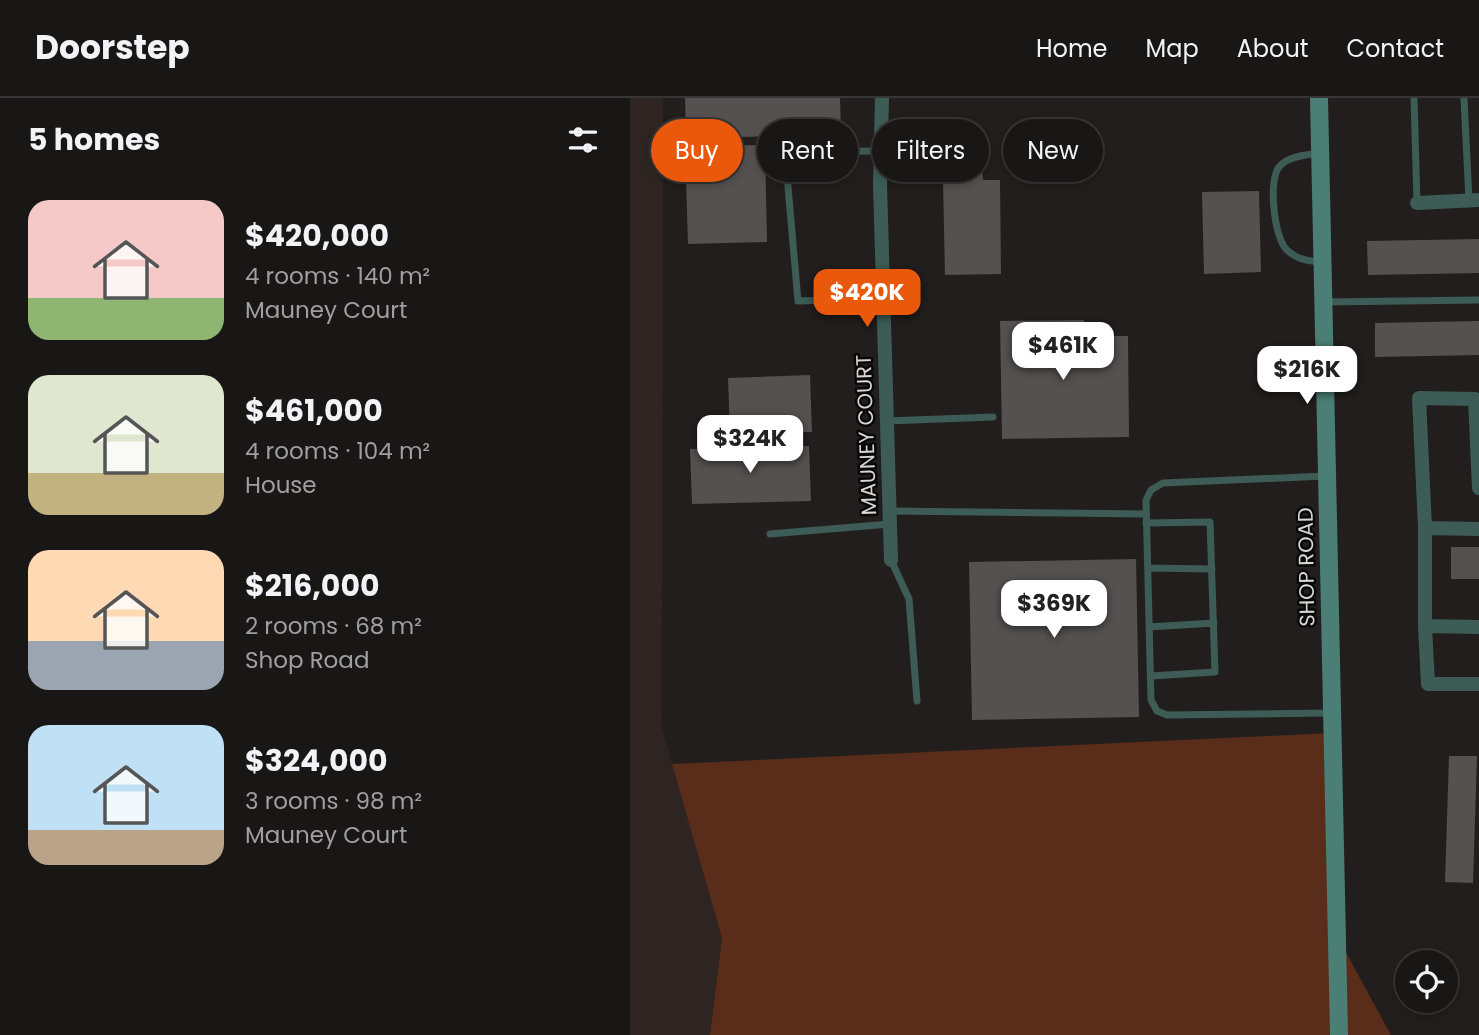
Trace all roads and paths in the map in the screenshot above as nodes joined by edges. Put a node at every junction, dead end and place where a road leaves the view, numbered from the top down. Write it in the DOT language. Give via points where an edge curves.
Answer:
graph roads {
  1 [pos="881,98"];
  2 [pos="1319,98"];
  3 [pos="1414,98"];
  4 [pos="1464,98"];
  5 [pos="881,119"];
  6 [pos="872,152"];
  7 [pos="1321,153"];
  8 [pos="881,182"];
  9 [pos="1474,200"];
  10 [pos="1417,203"];
  11 [pos="1323,262"];
  12 [pos="883,298"];
  13 [pos="1479,300"];
  14 [pos="1324,302"];
  15 [pos="993,417"];
  16 [pos="887,421"];
  17 [pos="1327,476"];
  18 [pos="1479,488"];
  19 [pos="1146,513"];
  20 [pos="890,518"];
  21 [pos="1146,523"];
  22 [pos="1425,528"];
  23 [pos="1479,528"];
  24 [pos="770,534"];
  25 [pos="891,560"];
  26 [pos="1148,569"];
  27 [pos="1212,569"];
  28 [pos="1214,623"];
  29 [pos="1425,626"];
  30 [pos="1149,627"];
  31 [pos="1479,627"];
  32 [pos="1151,676"];
  33 [pos="1479,684"];
  34 [pos="917,701"];
  35 [pos="1331,713"];
  36 [pos="1339,1035"];
  1 -- 5 [label="street, MAUNEY COURT"];
  2 -- 7 [label="street, SHOP ROAD"];
  3 -- 10 [label="lane"];
  4 -- 9 [label="lane"];
  6 -- 12 [label="lane" via="785,152 798,301"];
  7 -- 11 [label="street, SHOP ROAD"];
  7 -- 11 [label="lane" via="1294,157 1279,167 1273,182 1276,230 1284,248 1299,260"];
  8 -- 12 [label="street, MAUNEY COURT"];
  9 -- 10 [label="street"];
  11 -- 14 [label="street, SHOP ROAD"];
  12 -- 16 [label="street, MAUNEY COURT"];
  13 -- 14 [label="lane"];
  14 -- 17 [label="street, SHOP ROAD"];
  15 -- 16 [label="lane"];
  16 -- 20 [label="street, MAUNEY COURT"];
  17 -- 19 [label="lane" via="1163,483 1151,490"];
  17 -- 35 [label="street, SHOP ROAD"];
  18 -- 22 [label="street" via="1475,399 1419,398"];
  19 -- 20 [label="lane"];
  19 -- 21 [label="lane"];
  20 -- 24 [label="lane"];
  20 -- 25 [label="street, MAUNEY COURT"];
  21 -- 26 [label="lane"];
  21 -- 27 [label="lane" via="1210,522"];
  22 -- 23 [label="street"];
  22 -- 29 [label="street"];
  25 -- 34 [label="lane" via="908,599"];
  26 -- 27 [label="lane"];
  26 -- 30 [label="lane"];
  27 -- 28 [label="lane"];
  28 -- 30 [label="lane"];
  28 -- 32 [label="lane" via="1216,672"];
  29 -- 31 [label="street"];
  29 -- 33 [label="street" via="1428,684"];
  30 -- 32 [label="lane"];
  32 -- 35 [label="lane" via="1151,701 1157,711 1167,715"];
  35 -- 36 [label="street, SHOP ROAD"];
}
